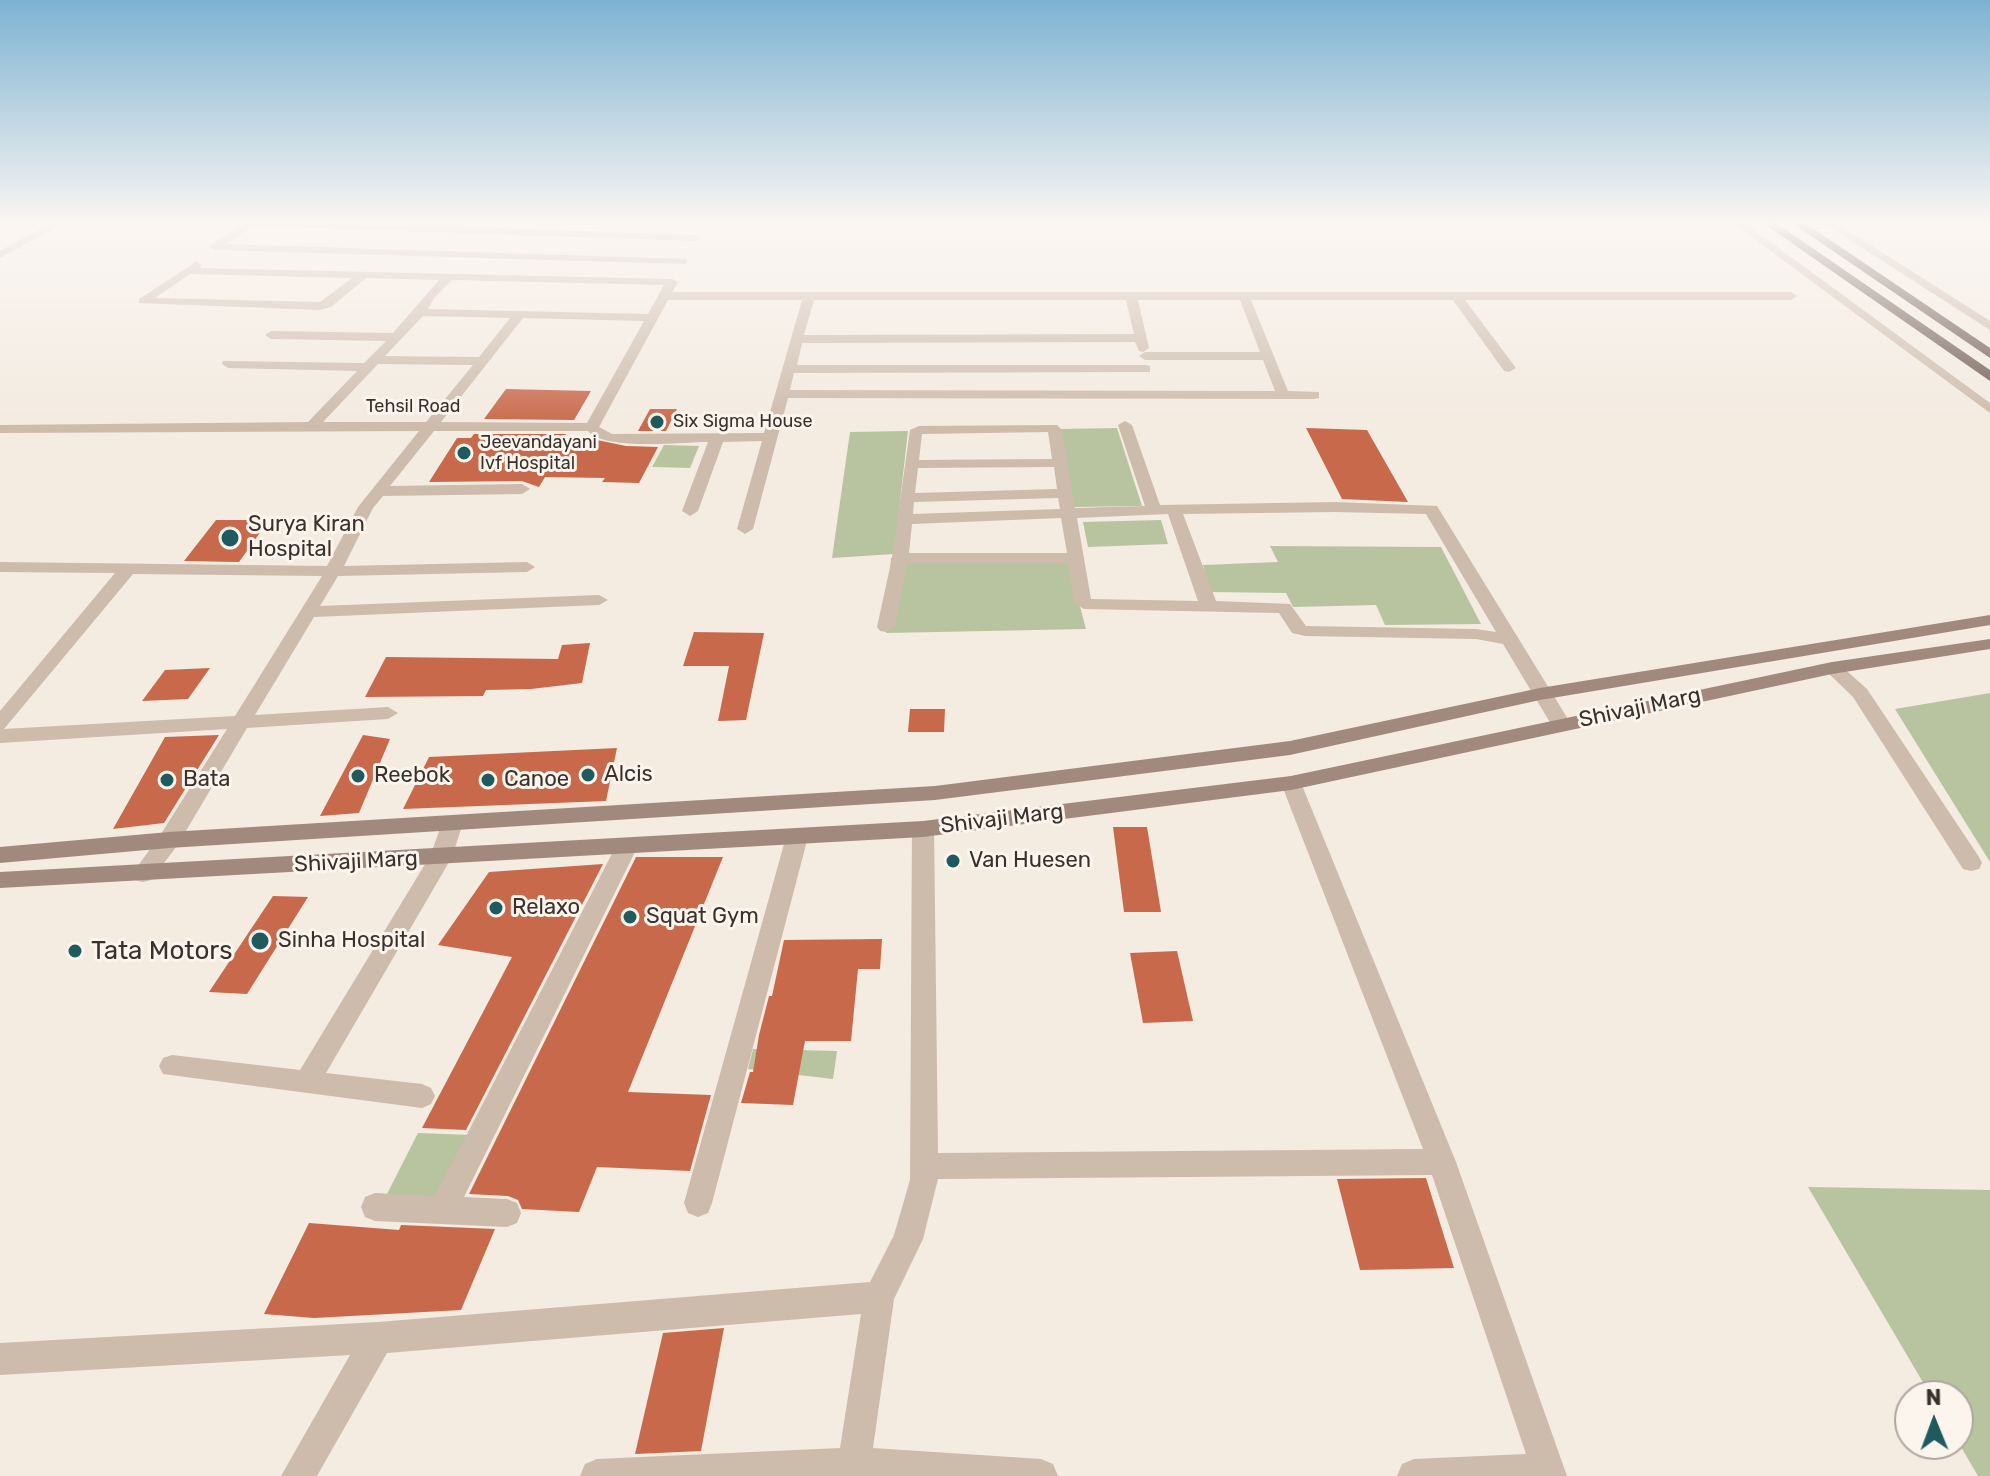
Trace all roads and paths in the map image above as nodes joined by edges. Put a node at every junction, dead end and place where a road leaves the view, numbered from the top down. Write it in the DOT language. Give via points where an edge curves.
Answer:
graph roads {
  1 [pos="159,290"];
  2 [pos="343,290"];
  3 [pos="435,290"];
  4 [pos="667,290"];
  5 [pos="1828,290"];
  6 [pos="1864,290"];
  7 [pos="1896,290"];
  8 [pos="1933,290"];
  9 [pos="664,296"];
  10 [pos="809,296"];
  11 [pos="1131,296"];
  12 [pos="1244,296"];
  13 [pos="1456,296"];
  14 [pos="1791,296"];
  15 [pos="420,312"];
  16 [pos="519,315"];
  17 [pos="652,318"];
  18 [pos="1990,326"];
  19 [pos="271,335"];
  20 [pos="396,337"];
  21 [pos="1140,338"];
  22 [pos="798,339"];
  23 [pos="1990,354"];
  24 [pos="1267,356"];
  25 [pos="484,361"];
  26 [pos="1145,362"];
  27 [pos="228,364"];
  28 [pos="371,364"];
  29 [pos="1509,368"];
  30 [pos="790,369"];
  31 [pos="1990,377"];
  32 [pos="782,394"];
  33 [pos="1283,395"];
  34 [pos="1314,395"];
  35 [pos="1155,400"];
  36 [pos="1990,409"];
  37 [pos="434,425"];
  38 [pos="1125,425"];
  39 [pos="312,426"];
  40 [pos="592,427"];
  41 [pos="0,429"];
  42 [pos="717,437"];
  43 [pos="770,437"];
  44 [pos="1059,463"];
  45 [pos="912,464"];
  46 [pos="522,489"];
  47 [pos="380,491"];
  48 [pos="1065,493"];
  49 [pos="908,498"];
  50 [pos="1154,510"];
  51 [pos="1174,510"];
  52 [pos="690,511"];
  53 [pos="1069,513"];
  54 [pos="905,519"];
  55 [pos="745,529"];
  56 [pos="900,558"];
  57 [pos="1077,558"];
  58 [pos="0,567"];
  59 [pos="527,567"];
  60 [pos="128,569"];
  61 [pos="333,571"];
  62 [pos="599,600"];
  63 [pos="1209,607"];
  64 [pos="309,612"];
  65 [pos="1990,620"];
  66 [pos="886,627"];
  67 [pos="1508,639"];
  68 [pos="1990,644"];
  69 [pos="1832,668"];
  70 [pos="1540,694"];
  71 [pos="388,713"];
  72 [pos="241,723"];
  73 [pos="0,724"];
  74 [pos="1561,724"];
  75 [pos="0,736"];
  76 [pos="1291,783"];
  77 [pos="452,823"];
  78 [pos="923,829"];
  79 [pos="797,837"];
  80 [pos="169,840"];
  81 [pos="627,846"];
  82 [pos="0,855"];
  83 [pos="441,857"];
  84 [pos="1971,863"];
  85 [pos="143,874"];
  86 [pos="0,880"];
  87 [pos="172,1066"];
  88 [pos="307,1082"];
  89 [pos="422,1096"];
  90 [pos="1442,1162"];
  91 [pos="924,1166"];
  92 [pos="698,1203"];
  93 [pos="375,1207"];
  94 [pos="443,1210"];
  95 [pos="507,1213"];
  96 [pos="879,1297"];
  97 [pos="378,1338"];
  98 [pos="0,1359"];
  99 [pos="853,1470"];
  100 [pos="1548,1473"];
  101 [pos="298,1476"];
  102 [pos="597,1476"];
  103 [pos="1041,1476"];
  104 [pos="1414,1476"];
  1 -- 2 [label="street" via="143,301 320,306"];
  3 -- 15 [label="street"];
  4 -- 9 [label="street"];
  5 -- 36 [label="street"];
  6 -- 31 [label="highway"];
  7 -- 23 [label="highway"];
  8 -- 18 [label="street"];
  9 -- 10 [label="street"];
  9 -- 17 [label="street"];
  10 -- 11 [label="street"];
  10 -- 22 [label="street"];
  11 -- 12 [label="street"];
  11 -- 21 [label="street"];
  12 -- 13 [label="street"];
  12 -- 24 [label="street"];
  13 -- 14 [label="street"];
  13 -- 29 [label="street"];
  15 -- 16 [label="street"];
  15 -- 20 [label="street"];
  16 -- 17 [label="street"];
  16 -- 25 [label="street"];
  17 -- 40 [label="street"];
  19 -- 20 [label="street"];
  20 -- 28 [label="street"];
  21 -- 22 [label="street"];
  21 -- 26 [label="street"];
  22 -- 30 [label="street"];
  24 -- 26 [label="street"];
  24 -- 33 [label="street"];
  25 -- 28 [label="street"];
  25 -- 37 [label="street"];
  26 -- 30 [label="street"];
  26 -- 35 [label="street"];
  27 -- 28 [label="street"];
  28 -- 39 [label="street"];
  30 -- 32 [label="street"];
  32 -- 35 [label="street"];
  32 -- 43 [label="street"];
  33 -- 34 [label="street"];
  33 -- 35 [label="street"];
  37 -- 39 [label="street, Tehsil Road"];
  37 -- 40 [label="street, Tehsil Road"];
  37 -- 47 [label="street"];
  38 -- 50 [label="street"];
  39 -- 41 [label="street, Tehsil Road"];
  40 -- 42 [label="street, Tehsil Road" via="611,438"];
  42 -- 43 [label="street, Tehsil Road"];
  42 -- 52 [label="street"];
  43 -- 55 [label="street"];
  44 -- 45 [label="street"];
  44 -- 45 [label="street" via="1055,430 1048,427 919,430"];
  44 -- 48 [label="street"];
  45 -- 49 [label="street"];
  46 -- 47 [label="street"];
  47 -- 61 [label="street"];
  48 -- 49 [label="street"];
  48 -- 53 [label="street"];
  49 -- 54 [label="street"];
  50 -- 51 [label="street"];
  50 -- 53 [label="street"];
  51 -- 63 [label="street"];
  51 -- 67 [label="street" via="1431,509"];
  53 -- 54 [label="street"];
  53 -- 57 [label="street"];
  54 -- 56 [label="street"];
  56 -- 57 [label="street"];
  56 -- 66 [label="street"];
  57 -- 63 [label="street" via="1084,604"];
  58 -- 60 [label="street"];
  59 -- 61 [label="street"];
  60 -- 61 [label="street"];
  60 -- 73 [label="street"];
  61 -- 64 [label="street"];
  62 -- 64 [label="street"];
  63 -- 67 [label="street" via="1284,608 1305,631"];
  64 -- 72 [label="street"];
  65 -- 70 [label="main road, Shivaji Marg"];
  67 -- 70 [label="street"];
  68 -- 69 [label="main road, Shivaji Marg"];
  69 -- 74 [label="main road, Shivaji Marg"];
  69 -- 84 [label="street" via="1860,693"];
  70 -- 74 [label="street"];
  70 -- 77 [label="main road, Shivaji Marg" via="1290,748 935,793"];
  71 -- 72 [label="street"];
  72 -- 75 [label="street"];
  72 -- 80 [label="street"];
  74 -- 76 [label="main road, Shivaji Marg"];
  76 -- 78 [label="main road, Shivaji Marg"];
  76 -- 90 [label="street"];
  77 -- 80 [label="main road, Shivaji Marg"];
  77 -- 83 [label="street"];
  78 -- 79 [label="main road, Shivaji Marg"];
  78 -- 91 [label="street"];
  79 -- 81 [label="main road, Shivaji Marg"];
  79 -- 92 [label="street"];
  80 -- 82 [label="main road, Shivaji Marg"];
  80 -- 85 [label="street"];
  81 -- 83 [label="main road, Shivaji Marg"];
  81 -- 94 [label="street"];
  83 -- 85 [label="main road, Shivaji Marg"];
  83 -- 88 [label="street"];
  85 -- 86 [label="main road, Shivaji Marg"];
  87 -- 88 [label="street"];
  88 -- 89 [label="street"];
  90 -- 91 [label="street"];
  90 -- 100 [label="street"];
  91 -- 96 [label="street" via="908,1239"];
  93 -- 94 [label="street"];
  94 -- 95 [label="street"];
  96 -- 97 [label="street"];
  96 -- 99 [label="street"];
  97 -- 98 [label="street"];
  97 -- 101 [label="street"];
  99 -- 102 [label="street"];
  99 -- 103 [label="street"];
  100 -- 104 [label="street"];
}
